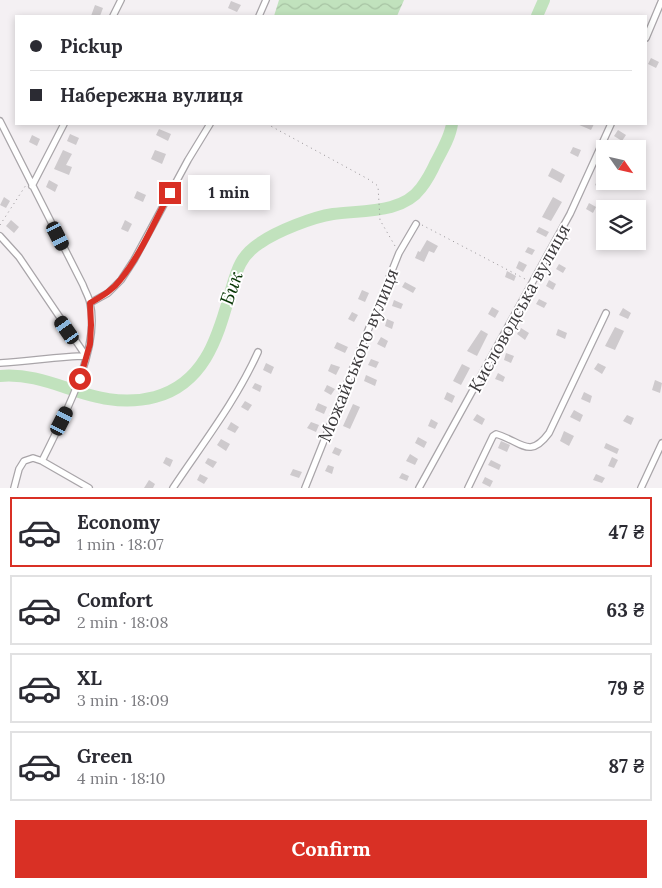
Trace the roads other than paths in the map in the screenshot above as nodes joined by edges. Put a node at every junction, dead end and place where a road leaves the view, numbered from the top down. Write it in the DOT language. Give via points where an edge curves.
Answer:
graph roads {
  1 [pos="120,0"];
  2 [pos="266,0"];
  3 [pos="662,0"];
  4 [pos="113,15"];
  5 [pos="259,15"];
  6 [pos="647,36"];
  7 [pos="0,122"];
  8 [pos="63,125"];
  9 [pos="209,125"];
  10 [pos="611,125"];
  11 [pos="32,186"];
  12 [pos="416,224"];
  13 [pos="0,236"];
  14 [pos="90,303"];
  15 [pos="606,313"];
  16 [pos="258,352"];
  17 [pos="86,356"];
  18 [pos="0,363"];
  19 [pos="662,443"];
  20 [pos="42,461"];
  21 [pos="14,488"];
  22 [pos="89,488"];
  23 [pos="173,488"];
  24 [pos="305,488"];
  25 [pos="419,488"];
  26 [pos="468,488"];
  27 [pos="641,488"];
  1 -- 4 [label="street"];
  2 -- 5 [label="street"];
  3 -- 6 [label="street"];
  7 -- 11 [label="street"];
  8 -- 11 [label="street"];
  9 -- 14 [label="street" via="121,280 108,293"];
  10 -- 25 [label="street, Кисловодська вулиця" via="570,214"];
  11 -- 14 [label="street"];
  12 -- 24 [label="street, Можайського вулиця" via="399,253"];
  13 -- 17 [label="street" via="19,257"];
  14 -- 17 [label="street" via="90,344"];
  15 -- 26 [label="street" via="542,442 537,447 528,448 496,434"];
  16 -- 23 [label="street" via="234,399"];
  17 -- 18 [label="street"];
  17 -- 20 [label="street" via="69,407"];
  19 -- 27 [label="street"];
  20 -- 21 [label="street" via="32,458 24,462"];
  20 -- 22 [label="street"];
}
